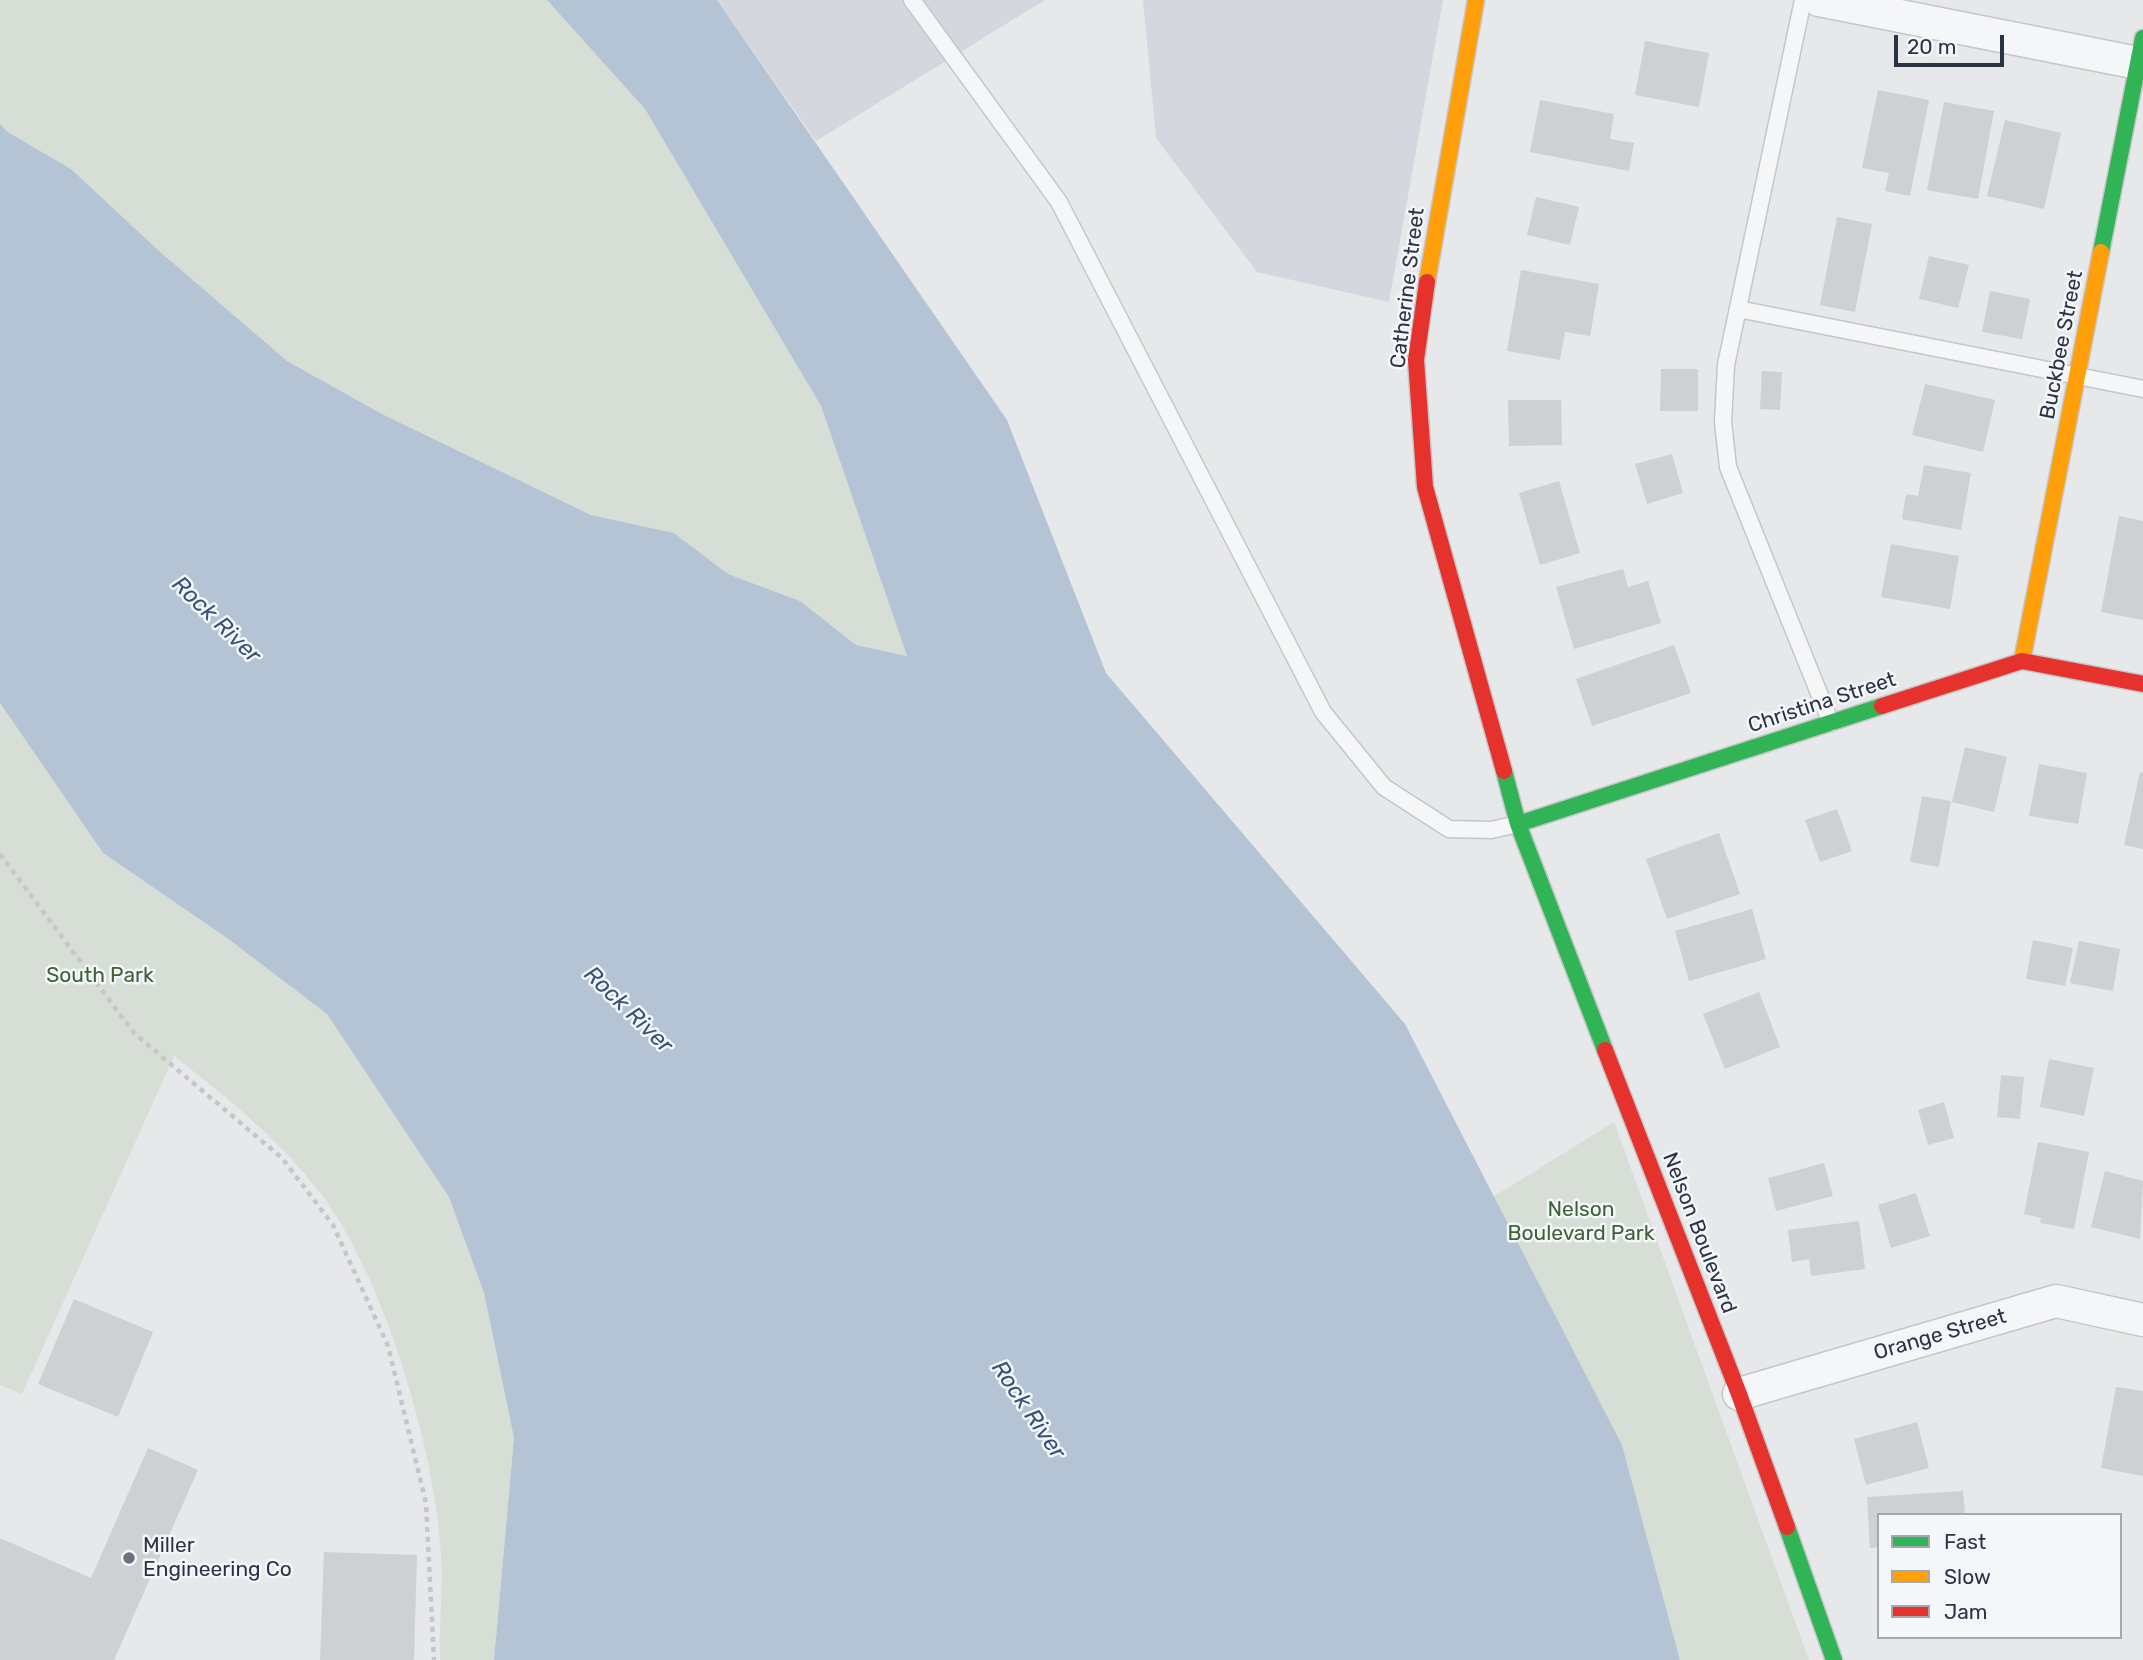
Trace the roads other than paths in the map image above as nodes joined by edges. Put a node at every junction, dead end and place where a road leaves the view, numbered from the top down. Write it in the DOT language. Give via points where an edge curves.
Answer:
graph roads {
  1 [pos="912,0"];
  2 [pos="1476,0"];
  3 [pos="1803,0"];
  4 [pos="1819,0"];
  5 [pos="2141,55"];
  6 [pos="1738,309"];
  7 [pos="2077,376"];
  8 [pos="2143,389"];
  9 [pos="2022,661"];
  10 [pos="2143,684"];
  11 [pos="1831,723"];
  12 [pos="1518,824"];
  13 [pos="2143,1320"];
  14 [pos="1739,1394"];
  15 [pos="1835,1660"];
  1 -- 12 [label="lane" via="1059,202 1323,712 1384,787 1449,830 1491,830"];
  2 -- 12 [label="street, Catherine Street" via="1416,360 1424,487"];
  3 -- 6 [label="lane"];
  4 -- 5 [label="street"];
  5 -- 7 [label="street, Buckbee Street"];
  6 -- 7 [label="lane"];
  6 -- 11 [label="lane" via="1726,365 1723,422 1728,467"];
  7 -- 8 [label="lane"];
  7 -- 9 [label="street, Buckbee Street"];
  9 -- 10 [label="street, Christina Street"];
  9 -- 11 [label="street, Christina Street"];
  11 -- 12 [label="street, Christina Street"];
  12 -- 14 [label="street, Nelson Boulevard"];
  13 -- 14 [label="street, Orange Street" via="2056,1301"];
  14 -- 15 [label="street, Nelson Boulevard"];
}
